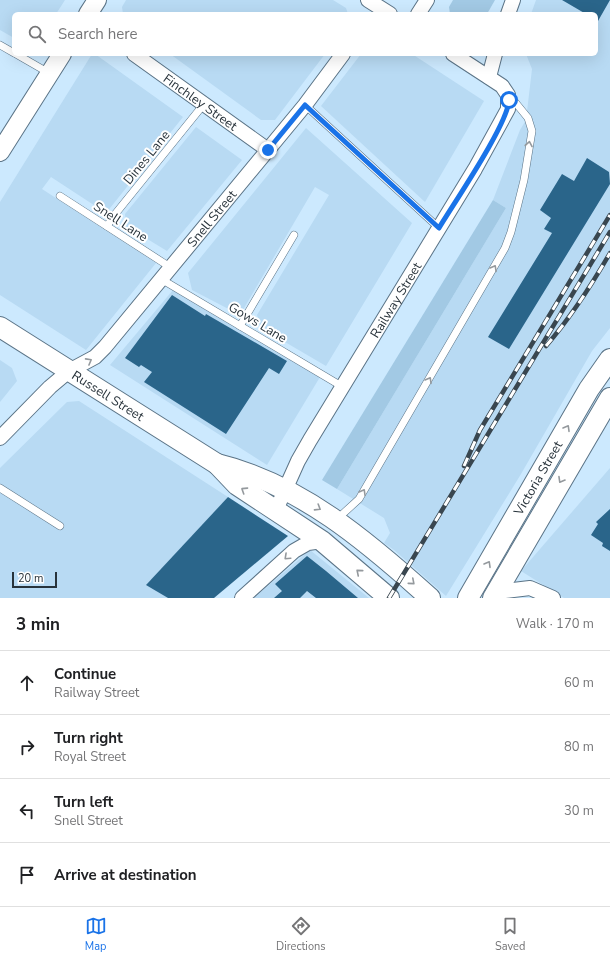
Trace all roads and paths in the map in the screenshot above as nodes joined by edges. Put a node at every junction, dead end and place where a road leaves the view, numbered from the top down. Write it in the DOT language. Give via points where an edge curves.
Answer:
graph roads {
  1 [pos="97,0"];
  2 [pos="427,0"];
  3 [pos="513,0"];
  4 [pos="89,12"];
  5 [pos="419,12"];
  6 [pos="509,12"];
  7 [pos="0,45"];
  8 [pos="12,51"];
  9 [pos="20,56"];
  10 [pos="61,56"];
  11 [pos="137,56"];
  12 [pos="342,56"];
  13 [pos="456,56"];
  14 [pos="494,56"];
  15 [pos="49,73"];
  16 [pos="489,77"];
  17 [pos="505,89"];
  18 [pos="204,104"];
  19 [pos="305,105"];
  20 [pos="268,150"];
  21 [pos="0,152"];
  22 [pos="60,196"];
  23 [pos="107,226"];
  24 [pos="439,228"];
  25 [pos="294,235"];
  26 [pos="170,267"];
  27 [pos="160,279"];
  28 [pos="240,326"];
  29 [pos="0,328"];
  30 [pos="610,359"];
  31 [pos="69,371"];
  32 [pos="343,386"];
  33 [pos="610,398"];
  34 [pos="0,438"];
  35 [pos="217,464"];
  36 [pos="0,488"];
  37 [pos="284,490"];
  38 [pos="276,510"];
  39 [pos="336,520"];
  40 [pos="60,526"];
  41 [pos="322,541"];
  42 [pos="495,595"];
  43 [pos="242,598"];
  44 [pos="389,598"];
  45 [pos="430,598"];
  46 [pos="468,598"];
  47 [pos="553,598"];
  1 -- 4 [label="street"];
  2 -- 5 [label="street"];
  3 -- 6 [label="street"];
  7 -- 8 [label="lane"];
  9 -- 15 [label="lane"];
  10 -- 15 [label="street"];
  11 -- 18 [label="street, Finchley Street"];
  12 -- 19 [label="street, Snell Street"];
  13 -- 16 [label="street"];
  14 -- 16 [label="street"];
  15 -- 21 [label="street"];
  16 -- 17 [label="street"];
  17 -- 24 [label="street, Railway Street" via="509,100 508,109"];
  39 -- 17 [label="lane, one-way" via="359,499 494,268 511,232 524,180 532,131 528,118"];
  18 -- 20 [label="street, Finchley Street"];
  18 -- 23 [label="lane, Dines Lane"];
  19 -- 20 [label="street, Snell Street"];
  19 -- 24 [label="lane"];
  20 -- 26 [label="street, Snell Street"];
  22 -- 23 [label="lane, Snell Lane"];
  23 -- 26 [label="lane, Snell Lane"];
  24 -- 32 [label="street, Railway Street"];
  25 -- 28 [label="lane"];
  26 -- 27 [label="street, Snell Street"];
  27 -- 28 [label="lane, Gows Lane"];
  31 -- 27 [label="street, Snell Street, one-way" via="95,357 105,347"];
  28 -- 32 [label="lane, Gows Lane"];
  29 -- 31 [label="main road, Russell Street"];
  46 -- 30 [label="main road, Victoria Street, one-way" via="586,395"];
  31 -- 34 [label="street, Snell Street"];
  31 -- 35 [label="main road, Russell Street"];
  32 -- 37 [label="street, Railway Street" via="310,440"];
  33 -- 42 [label="main road, Victoria Street, one-way"];
  35 -- 37 [label="main road, Russell Street" via="243,470"];
  38 -- 35 [label="main road, Russell Street, one-way" via="237,486"];
  36 -- 40 [label="lane"];
  37 -- 38 [label="street, Railway Street"];
  37 -- 39 [label="main road, Russell Street, one-way"];
  38 -- 41 [label="main road, Russell Street"];
  39 -- 45 [label="main road, Russell Street, one-way"];
  41 -- 43 [label="street, one-way" via="308,543 294,551"];
  44 -- 41 [label="main road, Russell Street, one-way"];
  42 -- 47 [label="street" via="530,588"];
}
